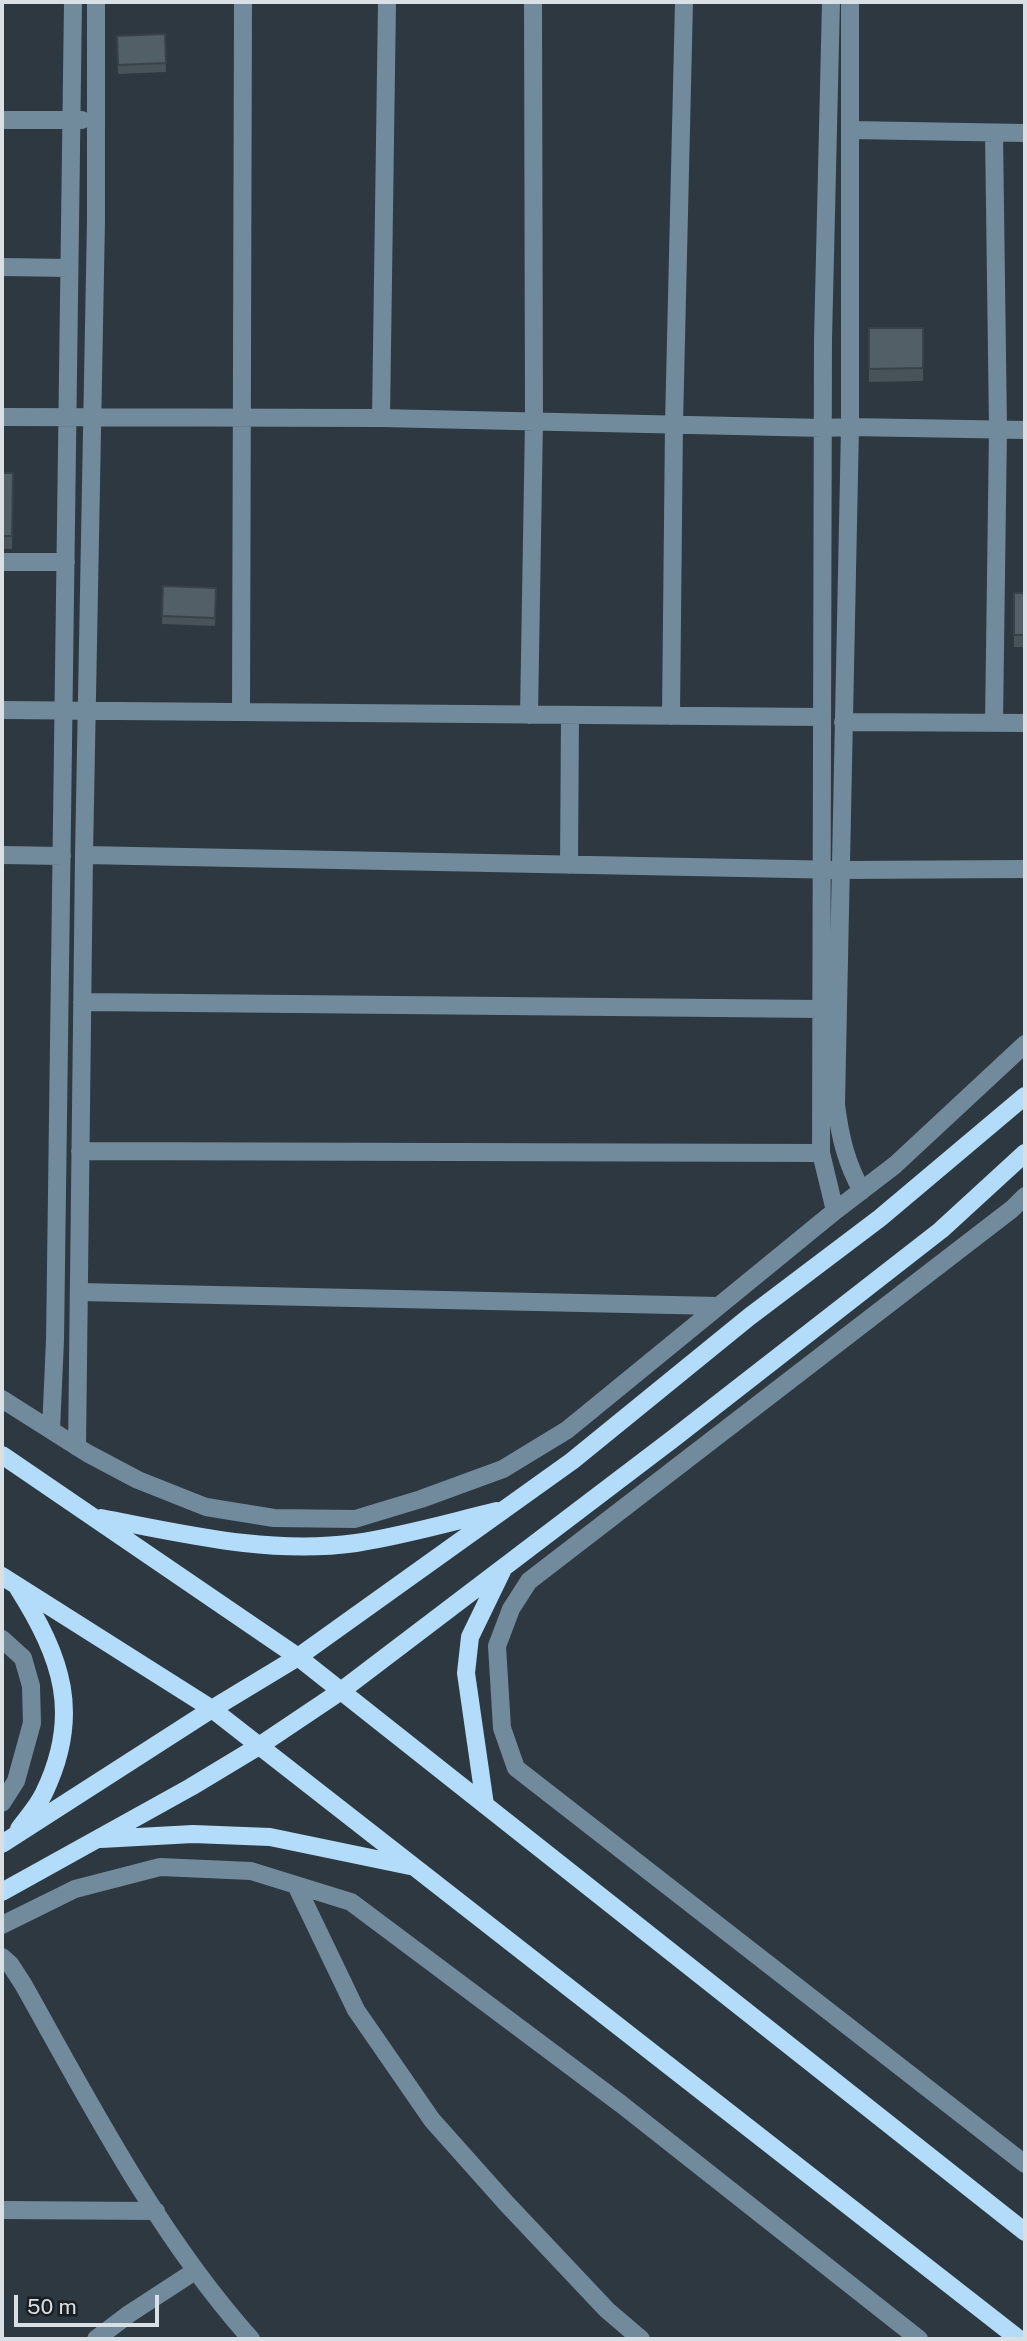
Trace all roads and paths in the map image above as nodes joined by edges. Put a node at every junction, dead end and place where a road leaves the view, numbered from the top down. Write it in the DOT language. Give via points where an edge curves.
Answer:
graph roads {
  1 [pos="73,2"];
  2 [pos="96,2"];
  3 [pos="243,2"];
  4 [pos="387,2"];
  5 [pos="533,2"];
  6 [pos="684,2"];
  7 [pos="831,2"];
  8 [pos="850,2"];
  9 [pos="2,120"];
  10 [pos="71,120"];
  11 [pos="96,120"];
  12 [pos="851,130"];
  13 [pos="994,133"];
  14 [pos="1025,133"];
  15 [pos="2,267"];
  16 [pos="69,268"];
  17 [pos="2,416"];
  18 [pos="92,416"];
  19 [pos="67,418"];
  20 [pos="242,418"];
  21 [pos="381,418"];
  22 [pos="534,421"];
  23 [pos="674,424"];
  24 [pos="850,427"];
  25 [pos="823,429"];
  26 [pos="998,429"];
  27 [pos="1025,430"];
  28 [pos="2,562"];
  29 [pos="66,562"];
  30 [pos="2,710"];
  31 [pos="64,710"];
  32 [pos="86,710"];
  33 [pos="241,712"];
  34 [pos="529,715"];
  35 [pos="570,715"];
  36 [pos="671,716"];
  37 [pos="821,717"];
  38 [pos="843,722"];
  39 [pos="994,723"];
  40 [pos="1025,723"];
  41 [pos="2,855"];
  42 [pos="84,855"];
  43 [pos="62,856"];
  44 [pos="569,865"];
  45 [pos="1025,869"];
  46 [pos="821,870"];
  47 [pos="842,870"];
  48 [pos="82,1002"];
  49 [pos="821,1009"];
  50 [pos="1025,1044"];
  51 [pos="1025,1096"];
  52 [pos="80,1151"];
  53 [pos="821,1153"];
  54 [pos="1025,1153"];
  55 [pos="862,1191"];
  56 [pos="1025,1196"];
  57 [pos="835,1211"];
  58 [pos="79,1292"];
  59 [pos="718,1306"];
  60 [pos="2,1399"];
  61 [pos="51,1430"];
  62 [pos="77,1447"];
  63 [pos="2,1455"];
  64 [pos="505,1509"];
  65 [pos="94,1517"];
  66 [pos="503,1568"];
  67 [pos="9,1580"];
  68 [pos="2,1639"];
  69 [pos="298,1657"];
  70 [pos="341,1691"];
  71 [pos="212,1709"];
  72 [pos="259,1746"];
  73 [pos="2,1803"];
  74 [pos="485,1805"];
  75 [pos="96,1839"];
  76 [pos="8,1841"];
  77 [pos="413,1866"];
  78 [pos="296,1885"];
  79 [pos="2,1892"];
  80 [pos="2,1925"];
  81 [pos="2,1958"];
  82 [pos="1025,2164"];
  83 [pos="2,2210"];
  84 [pos="156,2211"];
  85 [pos="1025,2232"];
  86 [pos="195,2271"];
  87 [pos="96,2339"];
  88 [pos="251,2339"];
  89 [pos="641,2339"];
  90 [pos="919,2339"];
  91 [pos="1019,2339"];
  1 -- 10 [label="street"];
  2 -- 11 [label="street"];
  3 -- 20 [label="street"];
  4 -- 21 [label="street"];
  5 -- 22 [label="street"];
  6 -- 23 [label="street"];
  7 -- 25 [label="street"];
  8 -- 12 [label="street"];
  9 -- 10 [label="street"];
  10 -- 11 [label="street"];
  10 -- 16 [label="street"];
  11 -- 18 [label="street"];
  12 -- 13 [label="street"];
  12 -- 24 [label="street"];
  13 -- 14 [label="street"];
  13 -- 26 [label="street"];
  15 -- 16 [label="street"];
  16 -- 19 [label="street"];
  17 -- 19 [label="street"];
  18 -- 19 [label="street"];
  18 -- 20 [label="street"];
  18 -- 32 [label="street"];
  19 -- 29 [label="street"];
  20 -- 21 [label="street"];
  20 -- 33 [label="street"];
  21 -- 22 [label="street"];
  22 -- 23 [label="street"];
  22 -- 34 [label="street"];
  23 -- 25 [label="street"];
  23 -- 36 [label="street"];
  24 -- 25 [label="street"];
  24 -- 26 [label="street"];
  24 -- 38 [label="street"];
  25 -- 37 [label="street"];
  26 -- 27 [label="street"];
  26 -- 39 [label="street"];
  28 -- 29 [label="street"];
  29 -- 31 [label="street"];
  30 -- 31 [label="street"];
  31 -- 32 [label="street"];
  31 -- 43 [label="street"];
  32 -- 33 [label="street"];
  32 -- 42 [label="street"];
  33 -- 34 [label="street"];
  34 -- 35 [label="street"];
  35 -- 36 [label="street"];
  35 -- 44 [label="street"];
  36 -- 37 [label="street"];
  37 -- 46 [label="street"];
  38 -- 39 [label="street"];
  38 -- 47 [label="street"];
  39 -- 40 [label="street"];
  41 -- 43 [label="street"];
  42 -- 44 [label="street"];
  42 -- 48 [label="street"];
  43 -- 61 [label="street"];
  44 -- 46 [label="street"];
  45 -- 47 [label="street"];
  46 -- 47 [label="street"];
  46 -- 49 [label="street"];
  47 -- 55 [label="street" via="836,1105 842,1145"];
  48 -- 49 [label="street"];
  48 -- 52 [label="street"];
  49 -- 53 [label="street"];
  50 -- 55 [label="street"];
  51 -- 64 [label="main road" via="880,1218"];
  52 -- 53 [label="street"];
  52 -- 58 [label="street"];
  53 -- 57 [label="street"];
  54 -- 66 [label="main road" via="941,1230"];
  55 -- 57 [label="street"];
  56 -- 82 [label="street" via="529,1581 497,1646 502,1728 516,1768"];
  57 -- 59 [label="street"];
  58 -- 59 [label="street"];
  58 -- 62 [label="street"];
  59 -- 62 [label="street" via="566,1430 503,1469 355,1519 274,1518 206,1507"];
  60 -- 61 [label="street"];
  61 -- 62 [label="street"];
  63 -- 65 [label="main road"];
  64 -- 65 [label="main road" via="355,1543 300,1546 243,1545"];
  64 -- 69 [label="main road"];
  65 -- 69 [label="main road"];
  66 -- 70 [label="main road"];
  66 -- 74 [label="main road" via="471,1637 466,1673"];
  67 -- 71 [label="main road"];
  67 -- 76 [label="main road" via="41,1624 54,1654 65,1713 61,1747 43,1794"];
  68 -- 73 [label="street" via="23,1658 31,1686 32,1723 16,1781"];
  69 -- 70 [label="main road"];
  69 -- 71 [label="main road"];
  70 -- 72 [label="main road"];
  70 -- 74 [label="main road"];
  71 -- 72 [label="main road"];
  71 -- 76 [label="main road"];
  72 -- 75 [label="main road"];
  72 -- 77 [label="main road"];
  74 -- 85 [label="main road"];
  75 -- 77 [label="main road" via="193,1834 270,1837"];
  75 -- 79 [label="main road"];
  77 -- 91 [label="main road"];
  78 -- 80 [label="street" via="251,1871 160,1867 75,1889"];
  78 -- 89 [label="street" via="356,2010 432,2120 607,2311"];
  78 -- 90 [label="street" via="351,1902 378,1920"];
  81 -- 84 [label="street" via="23,1984 124,2164"];
  83 -- 84 [label="street"];
  84 -- 86 [label="street"];
  86 -- 87 [label="street"];
  86 -- 88 [label="street"];
}
